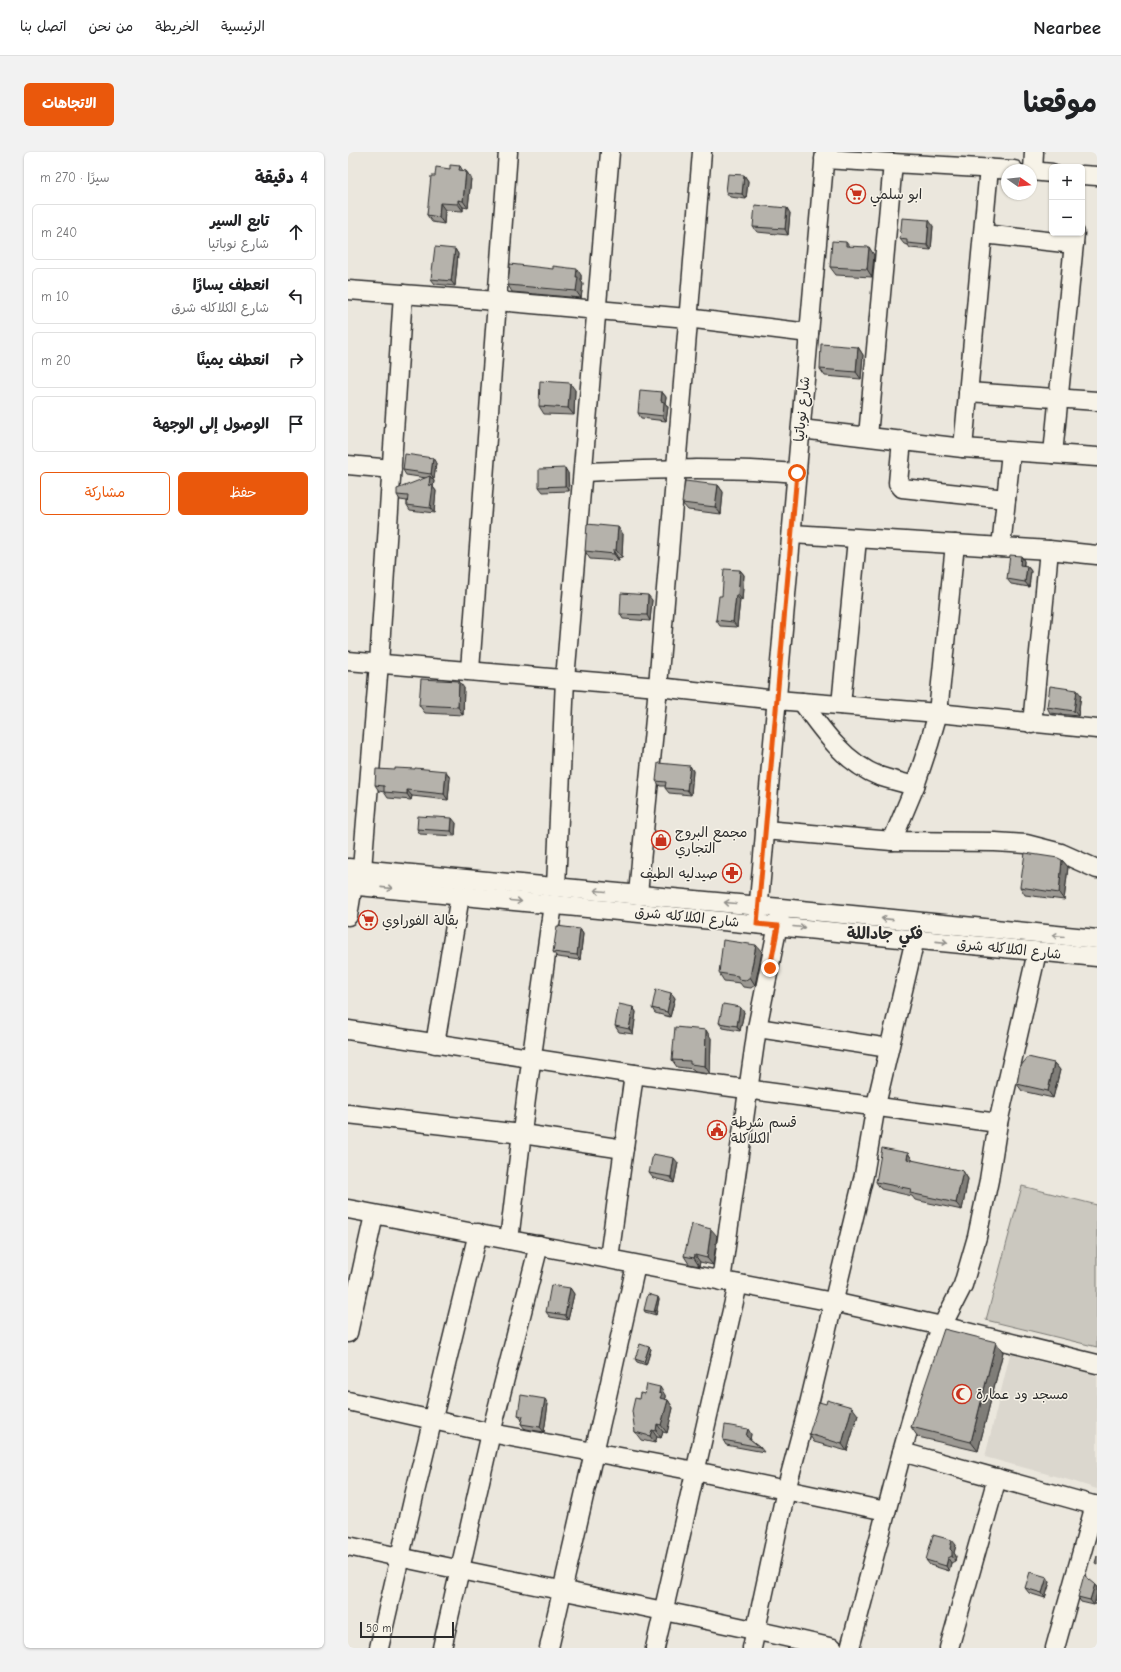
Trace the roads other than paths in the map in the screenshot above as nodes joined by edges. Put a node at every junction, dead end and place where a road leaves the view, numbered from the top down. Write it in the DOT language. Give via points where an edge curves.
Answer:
graph roads {
  1 [pos="508,152"];
  2 [pos="610,152"];
  3 [pos="702,152"];
  4 [pos="1034,152"];
  5 [pos="825,156"];
  6 [pos="934,158"];
  7 [pos="893,163"];
  8 [pos="1033,164"];
  9 [pos="989,168"];
  10 [pos="1001,169"];
  11 [pos="1037,172"];
  12 [pos="1049,173"];
  13 [pos="1085,175"];
  14 [pos="1097,176"];
  15 [pos="983,234"];
  16 [pos="1074,238"];
  17 [pos="348,290"];
  18 [pos="403,294"];
  19 [pos="497,301"];
  20 [pos="597,310"];
  21 [pos="687,318"];
  22 [pos="809,333"];
  23 [pos="968,392"];
  24 [pos="1058,398"];
  25 [pos="1097,401"];
  26 [pos="801,429"];
  27 [pos="868,436"];
  28 [pos="902,440"];
  29 [pos="963,448"];
  30 [pos="1011,452"];
  31 [pos="1053,454"];
  32 [pos="1097,457"];
  33 [pos="348,465"];
  34 [pos="675,468"];
  35 [pos="392,469"];
  36 [pos="584,472"];
  37 [pos="797,473"];
  38 [pos="1006,499"];
  39 [pos="792,534"];
  40 [pos="857,539"];
  41 [pos="955,544"];
  42 [pos="1001,547"];
  43 [pos="1049,550"];
  44 [pos="1097,555"];
  45 [pos="348,661"];
  46 [pos="379,663"];
  47 [pos="470,670"];
  48 [pos="565,679"];
  49 [pos="658,686"];
  50 [pos="777,700"];
  51 [pos="802,702"];
  52 [pos="841,705"];
  53 [pos="938,713"];
  54 [pos="1032,724"];
  55 [pos="1097,729"];
  56 [pos="915,786"];
  57 [pos="766,830"];
  58 [pos="892,841"];
  59 [pos="355,868"];
  60 [pos="1097,869"];
  61 [pos="351,885"];
  62 [pos="555,895"];
  63 [pos="638,895"];
  64 [pos="460,896"];
  65 [pos="759,906"];
  66 [pos="781,908"];
  67 [pos="348,916"];
  68 [pos="757,924"];
  69 [pos="778,926"];
  70 [pos="915,939"];
  71 [pos="1097,939"];
  72 [pos="1037,952"];
  73 [pos="1097,957"];
  74 [pos="757,1028"];
  75 [pos="348,1030"];
  76 [pos="435,1044"];
  77 [pos="890,1048"];
  78 [pos="532,1058"];
  79 [pos="634,1074"];
  80 [pos="748,1089"];
  81 [pos="876,1106"];
  82 [pos="348,1114"];
  83 [pos="998,1123"];
  84 [pos="522,1134"];
  85 [pos="624,1149"];
  86 [pos="348,1210"];
  87 [pos="374,1214"];
  88 [pos="478,1233"];
  89 [pos="509,1240"];
  90 [pos="539,1245"];
  91 [pos="609,1258"];
  92 [pos="636,1265"];
  93 [pos="729,1283"];
  94 [pos="833,1302"];
  95 [pos="942,1326"];
  96 [pos="348,1333"];
  97 [pos="1097,1364"];
  98 [pos="348,1401"];
  99 [pos="433,1420"];
  100 [pos="491,1433"];
  101 [pos="902,1452"];
  102 [pos="594,1453"];
  103 [pos="695,1471"];
  104 [pos="997,1478"];
  105 [pos="786,1490"];
  106 [pos="1096,1506"];
  107 [pos="886,1511"];
  108 [pos="348,1546"];
  109 [pos="400,1558"];
  110 [pos="461,1571"];
  111 [pos="562,1591"];
  112 [pos="663,1612"];
  113 [pos="756,1630"];
  114 [pos="379,1648"];
  115 [pos="442,1648"];
  116 [pos="549,1648"];
  117 [pos="655,1648"];
  118 [pos="752,1648"];
  119 [pos="834,1648"];
  120 [pos="850,1648"];
  121 [pos="948,1648"];
  122 [pos="1055,1648"];
  1 -- 19 [label="street"];
  2 -- 20 [label="street"];
  3 -- 21 [label="street"];
  4 -- 8 [label="street"];
  5 -- 7 [label="street"];
  5 -- 22 [label="street, شارع نوباتيا"];
  6 -- 7 [label="street"];
  6 -- 9 [label="street"];
  7 -- 27 [label="street"];
  9 -- 10 [label="street"];
  9 -- 15 [label="street"];
  11 -- 12 [label="street"];
  13 -- 14 [label="street"];
  15 -- 16 [label="street"];
  15 -- 23 [label="street"];
  16 -- 24 [label="street"];
  17 -- 18 [label="street"];
  18 -- 19 [label="street"];
  18 -- 35 [label="street"];
  19 -- 20 [label="street"];
  19 -- 47 [label="street"];
  20 -- 21 [label="street"];
  20 -- 36 [label="street"];
  21 -- 22 [label="street"];
  21 -- 34 [label="street"];
  22 -- 26 [label="street, شارع نوباتيا"];
  23 -- 24 [label="street"];
  23 -- 29 [label="street"];
  24 -- 25 [label="street"];
  24 -- 31 [label="street"];
  26 -- 27 [label="street"];
  26 -- 37 [label="street, شارع نوباتيا"];
  27 -- 28 [label="street"];
  28 -- 29 [label="street"];
  28 -- 38 [label="street" via="898,483 902,488"];
  29 -- 30 [label="street"];
  30 -- 31 [label="street"];
  30 -- 38 [label="street"];
  31 -- 32 [label="street"];
  33 -- 35 [label="street"];
  34 -- 36 [label="street"];
  34 -- 37 [label="street"];
  34 -- 49 [label="street"];
  35 -- 46 [label="street"];
  36 -- 48 [label="street"];
  37 -- 39 [label="street, شارع نوباتيا"];
  38 -- 42 [label="street"];
  39 -- 40 [label="street"];
  39 -- 50 [label="street, شارع نوباتيا"];
  40 -- 41 [label="street"];
  40 -- 52 [label="street"];
  41 -- 42 [label="street"];
  41 -- 53 [label="street"];
  42 -- 43 [label="street"];
  43 -- 44 [label="street"];
  43 -- 54 [label="street"];
  45 -- 46 [label="street"];
  46 -- 47 [label="street"];
  46 -- 59 [label="street"];
  47 -- 48 [label="street"];
  48 -- 49 [label="street"];
  48 -- 62 [label="street"];
  49 -- 50 [label="street"];
  49 -- 63 [label="street"];
  50 -- 51 [label="street"];
  50 -- 57 [label="street, شارع نوباتيا"];
  51 -- 52 [label="street"];
  51 -- 56 [label="street" via="822,731 862,767 878,776"];
  52 -- 53 [label="street"];
  53 -- 54 [label="street"];
  53 -- 56 [label="street"];
  54 -- 55 [label="street"];
  56 -- 58 [label="street"];
  57 -- 58 [label="street"];
  57 -- 65 [label="street, شارع نوباتيا"];
  58 -- 60 [label="street" via="1026,844 1061,853"];
  59 -- 62 [label="street, شارع الكلاكله شرق"];
  61 -- 64 [label="street, شارع الكلاكله شرق, one-way"];
  61 -- 67 [label="street"];
  63 -- 62 [label="street, شارع الكلاكله شرق, one-way"];
  64 -- 62 [label="street, شارع الكلاكله شرق, one-way"];
  62 -- 68 [label="street, شارع الكلاكله شرق"];
  62 -- 78 [label="street"];
  65 -- 63 [label="street, شارع الكلاكله شرق, one-way"];
  64 -- 76 [label="street"];
  65 -- 66 [label="street, شارع الكلاكله شرق"];
  65 -- 68 [label="street, شارع نوباتيا"];
  66 -- 69 [label="street"];
  71 -- 66 [label="street, شارع الكلاكله شرق, one-way"];
  68 -- 69 [label="street, شارع الكلاكله شرق"];
  69 -- 70 [label="street, شارع الكلاكله شرق, one-way"];
  69 -- 74 [label="street"];
  70 -- 72 [label="street, شارع الكلاكله شرق, one-way"];
  70 -- 77 [label="street"];
  72 -- 73 [label="street, شارع الكلاكله شرق"];
  72 -- 83 [label="street"];
  74 -- 77 [label="street"];
  74 -- 80 [label="street"];
  75 -- 76 [label="street"];
  76 -- 78 [label="street"];
  77 -- 81 [label="street"];
  78 -- 79 [label="street"];
  78 -- 84 [label="street"];
  79 -- 80 [label="street"];
  79 -- 85 [label="street"];
  80 -- 81 [label="street"];
  80 -- 93 [label="street"];
  81 -- 83 [label="street"];
  81 -- 94 [label="street" via="864,1175"];
  82 -- 84 [label="street"];
  83 -- 95 [label="street" via="977,1236 963,1285"];
  84 -- 85 [label="street"];
  84 -- 89 [label="street"];
  85 -- 91 [label="street"];
  86 -- 87 [label="street"];
  87 -- 88 [label="street"];
  87 -- 96 [label="street"];
  88 -- 89 [label="street"];
  88 -- 99 [label="street"];
  89 -- 90 [label="street"];
  90 -- 91 [label="street"];
  90 -- 100 [label="street"];
  91 -- 92 [label="street"];
  92 -- 93 [label="street"];
  92 -- 102 [label="street"];
  93 -- 94 [label="street"];
  93 -- 103 [label="street"];
  94 -- 95 [label="street"];
  94 -- 105 [label="street"];
  95 -- 97 [label="street"];
  95 -- 101 [label="street" via="928,1361"];
  98 -- 99 [label="street"];
  99 -- 100 [label="street"];
  99 -- 109 [label="street"];
  100 -- 102 [label="street"];
  100 -- 110 [label="street"];
  101 -- 104 [label="street"];
  101 -- 107 [label="street"];
  102 -- 103 [label="street"];
  102 -- 111 [label="street"];
  103 -- 105 [label="street"];
  103 -- 112 [label="street"];
  104 -- 106 [label="street"];
  104 -- 121 [label="street"];
  105 -- 107 [label="street"];
  105 -- 113 [label="street"];
  106 -- 122 [label="street"];
  107 -- 120 [label="street"];
  108 -- 109 [label="street"];
  109 -- 110 [label="street"];
  109 -- 114 [label="street"];
  110 -- 111 [label="street"];
  110 -- 115 [label="street"];
  111 -- 112 [label="street"];
  111 -- 116 [label="street"];
  112 -- 113 [label="street"];
  112 -- 117 [label="street"];
  113 -- 118 [label="street"];
  113 -- 119 [label="street"];
}
